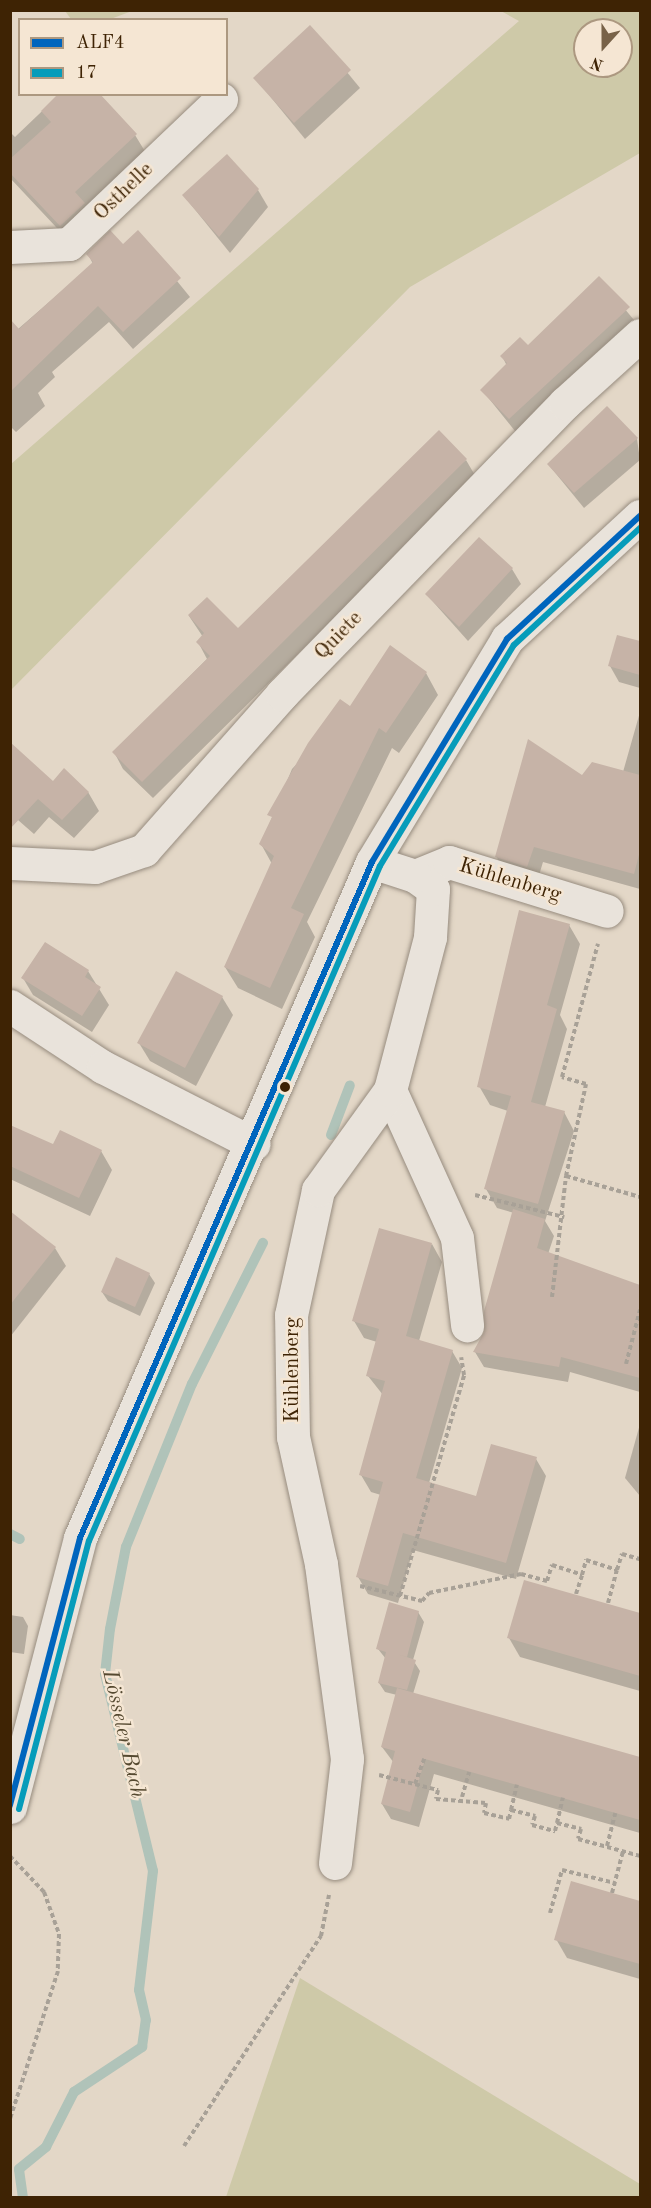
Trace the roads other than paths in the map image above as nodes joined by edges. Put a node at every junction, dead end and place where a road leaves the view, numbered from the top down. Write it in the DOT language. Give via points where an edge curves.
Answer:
graph roads {
  1 [pos="221,99"];
  2 [pos="10,247"];
  3 [pos="640,335"];
  4 [pos="640,516"];
  5 [pos="372,862"];
  6 [pos="10,863"];
  7 [pos="415,876"];
  8 [pos="607,911"];
  9 [pos="10,1006"];
  10 [pos="390,1090"];
  11 [pos="254,1144"];
  12 [pos="467,1325"];
  13 [pos="10,1807"];
  14 [pos="336,1863"];
  1 -- 2 [label="street, Osthelle" via="69,244"];
  3 -- 6 [label="street, Quiete" via="565,403 282,694 144,850 95,867"];
  4 -- 5 [label="street" via="507,639"];
  5 -- 7 [label="street"];
  5 -- 11 [label="street"];
  7 -- 8 [label="street, Kühlenberg" via="449,862"];
  7 -- 10 [label="street, Kühlenberg" via="433,889 430,937"];
  9 -- 11 [label="street" via="103,1067"];
  10 -- 12 [label="street" via="457,1239"];
  10 -- 14 [label="street, Kühlenberg" via="318,1190 291,1315 293,1437 323,1577 346,1766"];
  11 -- 13 [label="street" via="80,1538"];
}
